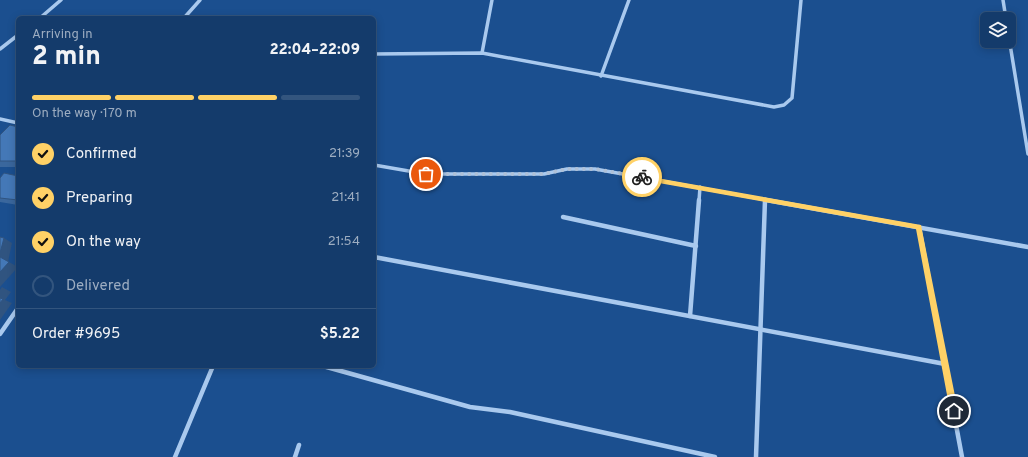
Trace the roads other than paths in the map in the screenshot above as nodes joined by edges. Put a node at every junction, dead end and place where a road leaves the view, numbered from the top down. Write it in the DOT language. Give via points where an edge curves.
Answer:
graph roads {
  1 [pos="61,0"];
  2 [pos="200,0"];
  3 [pos="492,0"];
  4 [pos="629,0"];
  5 [pos="801,0"];
  6 [pos="1003,0"];
  7 [pos="1005,12"];
  8 [pos="42,16"];
  9 [pos="186,16"];
  10 [pos="16,37"];
  11 [pos="1011,48"];
  12 [pos="0,49"];
  13 [pos="482,53"];
  14 [pos="376,54"];
  15 [pos="601,76"];
  16 [pos="0,119"];
  17 [pos="16,123"];
  18 [pos="1028,154"];
  19 [pos="376,165"];
  20 [pos="700,187"];
  21 [pos="765,199"];
  22 [pos="563,217"];
  23 [pos="919,227"];
  24 [pos="696,246"];
  25 [pos="1028,247"];
  26 [pos="376,257"];
  27 [pos="16,311"];
  28 [pos="690,316"];
  29 [pos="759,329"];
  30 [pos="0,334"];
  31 [pos="945,364"];
  32 [pos="212,368"];
  33 [pos="330,368"];
  34 [pos="299,445"];
  35 [pos="175,457"];
  36 [pos="295,457"];
  37 [pos="715,457"];
  38 [pos="756,457"];
  39 [pos="962,457"];
  1 -- 8 [label="street"];
  2 -- 9 [label="street"];
  3 -- 13 [label="street"];
  4 -- 15 [label="street"];
  5 -- 15 [label="street" via="792,98 784,105 774,107"];
  6 -- 7 [label="street"];
  10 -- 12 [label="street"];
  11 -- 18 [label="street"];
  13 -- 14 [label="street"];
  13 -- 15 [label="street"];
  16 -- 17 [label="street"];
  19 -- 20 [label="street" via="426,174 544,174 567,169 595,169"];
  20 -- 21 [label="street"];
  20 -- 24 [label="street"];
  21 -- 23 [label="street"];
  21 -- 29 [label="street"];
  22 -- 24 [label="street"];
  23 -- 25 [label="street"];
  23 -- 31 [label="street"];
  24 -- 28 [label="street"];
  26 -- 28 [label="street"];
  27 -- 30 [label="street"];
  28 -- 29 [label="street"];
  29 -- 31 [label="street"];
  29 -- 38 [label="street"];
  31 -- 39 [label="street"];
  32 -- 35 [label="street"];
  33 -- 37 [label="street" via="470,407 510,412"];
  34 -- 36 [label="street"];
}
